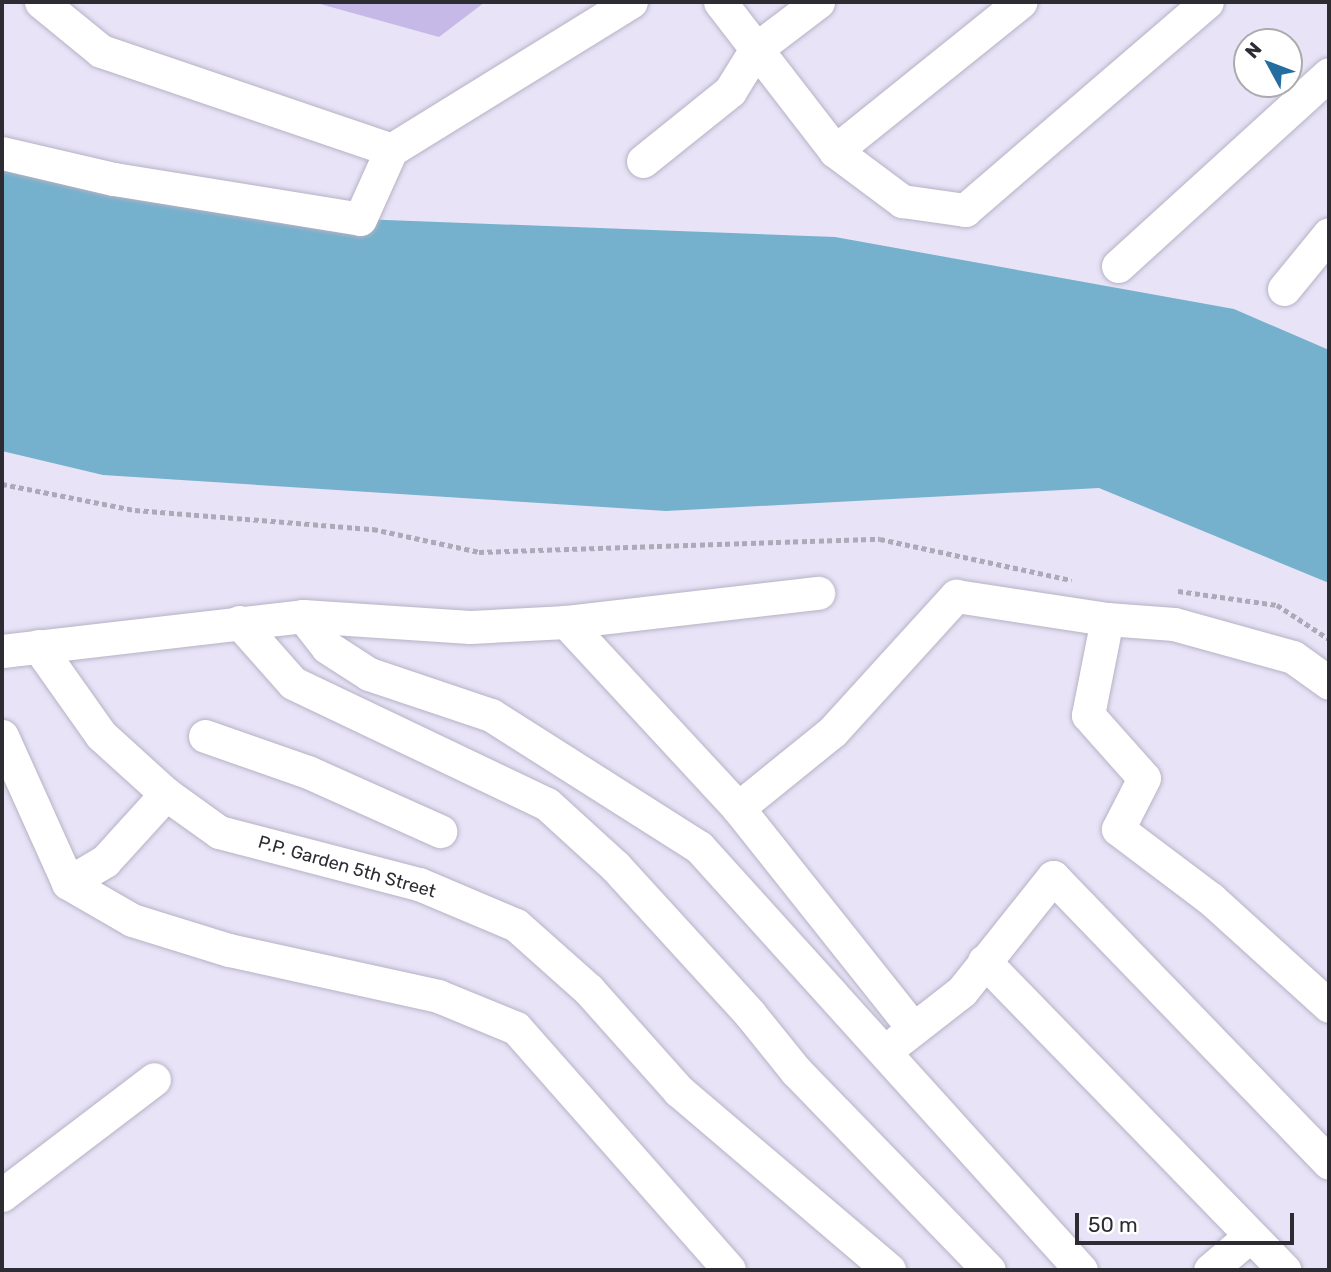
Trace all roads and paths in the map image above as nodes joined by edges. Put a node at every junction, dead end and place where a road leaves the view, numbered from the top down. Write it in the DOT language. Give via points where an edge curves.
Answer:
graph roads {
  1 [pos="41,2"];
  2 [pos="631,2"];
  3 [pos="720,2"];
  4 [pos="818,2"];
  5 [pos="1020,2"];
  6 [pos="1208,2"];
  7 [pos="756,50"];
  8 [pos="1329,74"];
  9 [pos="391,150"];
  10 [pos="835,151"];
  11 [pos="2,153"];
  12 [pos="643,162"];
  13 [pos="1329,234"];
  14 [pos="1118,266"];
  15 [pos="1284,289"];
  16 [pos="2,484"];
  17 [pos="1087,583"];
  18 [pos="1175,591"];
  19 [pos="818,593"];
  20 [pos="303,616"];
  21 [pos="1107,619"];
  22 [pos="239,622"];
  23 [pos="566,622"];
  24 [pos="1329,639"];
  25 [pos="38,646"];
  26 [pos="2,651"];
  27 [pos="1329,683"];
  28 [pos="2,736"];
  29 [pos="205,736"];
  30 [pos="166,794"];
  31 [pos="738,808"];
  32 [pos="440,831"];
  33 [pos="68,883"];
  34 [pos="984,961"];
  35 [pos="1329,1006"];
  36 [pos="914,1028"];
  37 [pos="883,1053"];
  38 [pos="154,1079"];
  39 [pos="1329,1163"];
  40 [pos="2,1195"];
  41 [pos="1250,1236"];
  42 [pos="729,1270"];
  43 [pos="889,1270"];
  44 [pos="989,1270"];
  45 [pos="1081,1270"];
  46 [pos="1210,1270"];
  47 [pos="1284,1270"];
  1 -- 9 [label="street" via="101,51"];
  2 -- 9 [label="street"];
  3 -- 7 [label="street"];
  4 -- 7 [label="street"];
  5 -- 10 [label="street"];
  6 -- 10 [label="street" via="965,210 902,201"];
  7 -- 10 [label="street"];
  7 -- 12 [label="street" via="730,91"];
  8 -- 14 [label="street"];
  9 -- 11 [label="street" via="360,219 114,178"];
  13 -- 15 [label="street"];
  16 -- 17 [label="path" via="135,510 373,529 479,552 880,539"];
  18 -- 24 [label="path" via="1277,605"];
  19 -- 23 [label="street"];
  20 -- 22 [label="street"];
  20 -- 23 [label="street" via="470,627"];
  20 -- 37 [label="street" via="327,648 369,674 491,715 699,847"];
  21 -- 27 [label="street" via="1174,624 1293,657"];
  21 -- 31 [label="street" via="956,596 833,732"];
  21 -- 35 [label="street" via="1088,715 1144,778 1118,829 1211,899"];
  22 -- 25 [label="street"];
  22 -- 44 [label="street" via="293,683 547,804 625,876 796,1071"];
  23 -- 31 [label="street"];
  25 -- 26 [label="street"];
  25 -- 30 [label="street, P.P. Garden 5th Street" via="102,735"];
  28 -- 33 [label="street"];
  29 -- 32 [label="street" via="308,772"];
  30 -- 33 [label="street" via="105,861"];
  30 -- 43 [label="street, P.P. Garden 5th Street" via="219,832 419,884 516,925 589,990 679,1091"];
  31 -- 36 [label="street"];
  33 -- 42 [label="street" via="132,920 229,950 438,996 516,1028"];
  34 -- 36 [label="street" via="962,991"];
  34 -- 39 [label="street" via="1053,877"];
  34 -- 41 [label="street"];
  36 -- 37 [label="street"];
  37 -- 45 [label="street"];
  38 -- 40 [label="street"];
  41 -- 46 [label="street"];
  41 -- 47 [label="street"];
}
